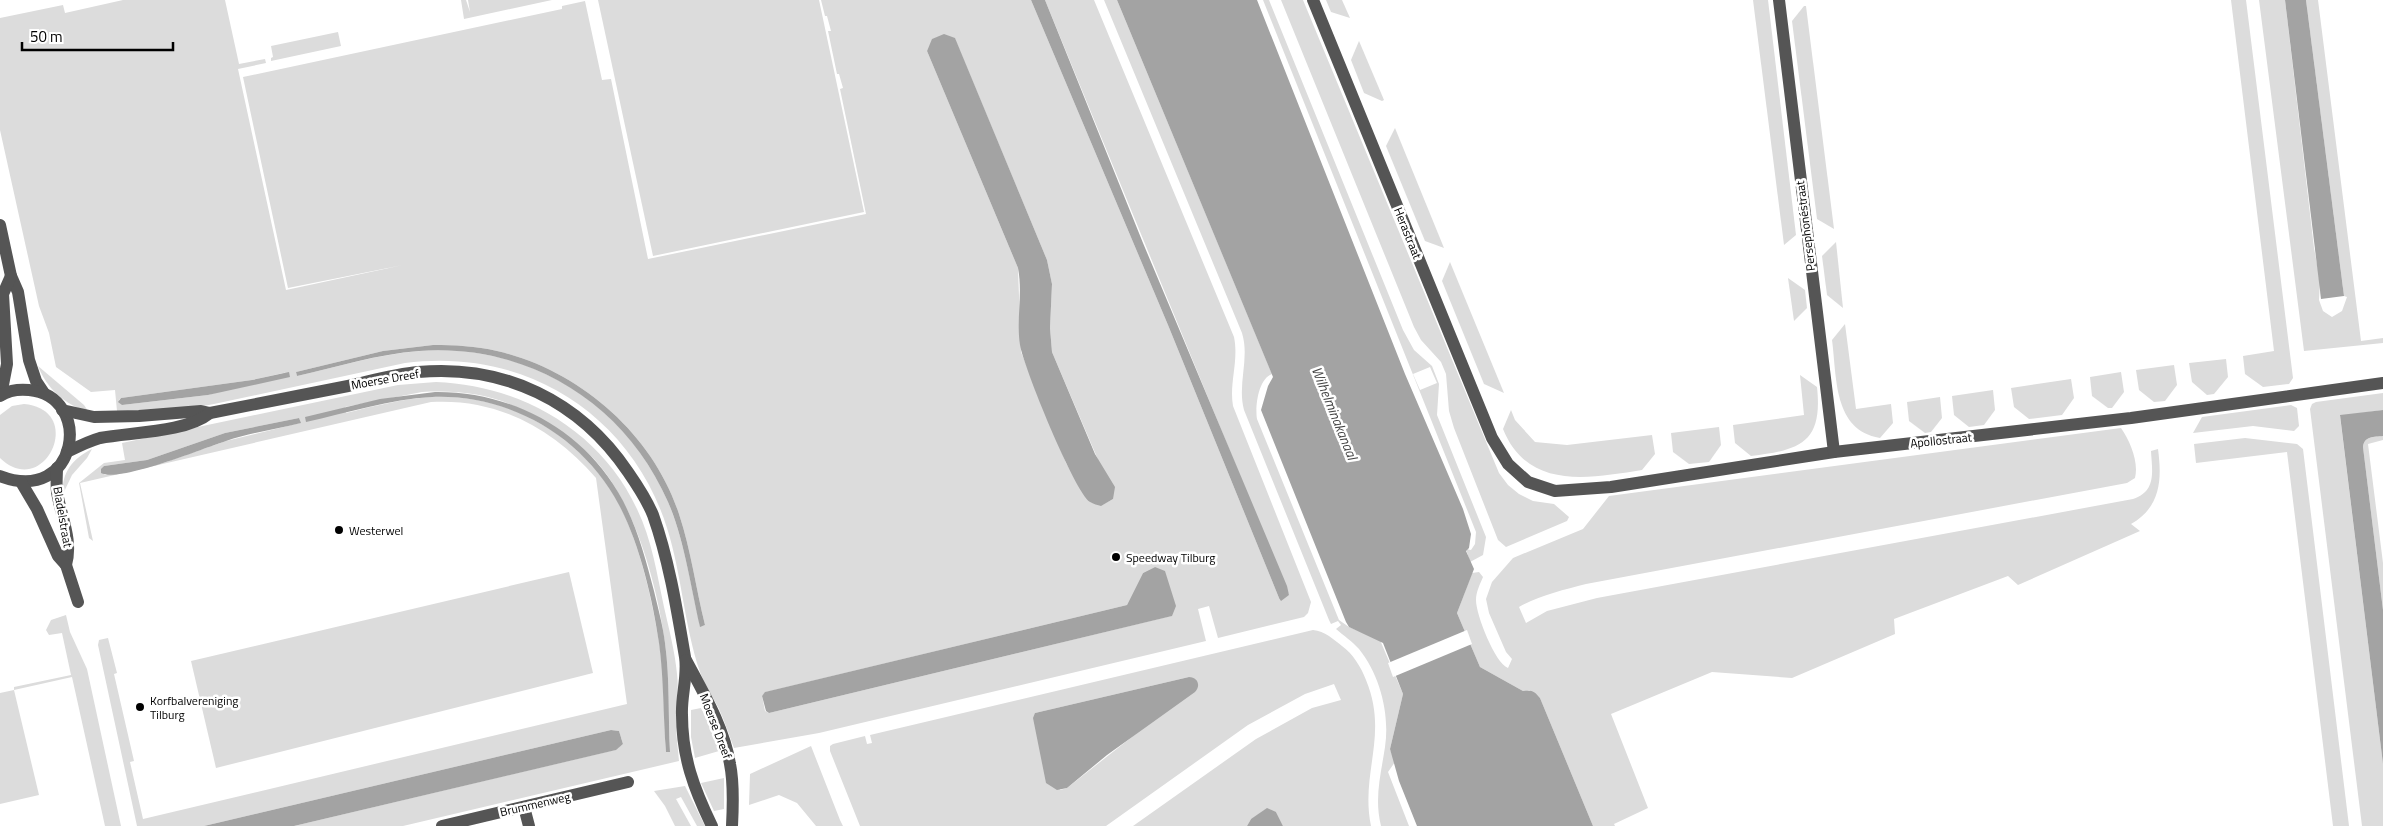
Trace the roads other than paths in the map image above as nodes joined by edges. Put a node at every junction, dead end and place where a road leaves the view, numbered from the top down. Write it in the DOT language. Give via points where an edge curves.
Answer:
graph roads {
  1 [pos="1313,0"];
  2 [pos="1779,0"];
  3 [pos="0,225"];
  4 [pos="11,276"];
  5 [pos="2383,383"];
  6 [pos="44,393"];
  7 [pos="0,396"];
  8 [pos="62,410"];
  9 [pos="210,414"];
  10 [pos="67,452"];
  11 [pos="1834,452"];
  12 [pos="1508,464"];
  13 [pos="57,468"];
  14 [pos="0,476"];
  15 [pos="21,482"];
  16 [pos="66,565"];
  17 [pos="78,602"];
  18 [pos="686,660"];
  19 [pos="628,782"];
  20 [pos="524,806"];
  21 [pos="442,826"];
  22 [pos="529,826"];
  23 [pos="712,826"];
  24 [pos="732,826"];
  1 -- 12 [label="street, Herastraat" via="1492,438"];
  2 -- 11 [label="street, Persephonéstraat"];
  3 -- 4 [label="street"];
  4 -- 6 [label="street" via="18,292 29,360"];
  4 -- 7 [label="street" via="4,294 7,364"];
  5 -- 11 [label="street, Apollostraat" via="2114,420"];
  6 -- 7 [label="street" via="20,389"];
  6 -- 8 [label="street"];
  8 -- 9 [label="street, Moerse Dreef" via="94,416 201,411"];
  8 -- 10 [label="street" via="70,430"];
  9 -- 10 [label="street, Moerse Dreef" via="182,425 97,439"];
  9 -- 18 [label="street, Moerse Dreef" via="418,372 491,376 525,386 560,403 590,426 614,451 652,514"];
  10 -- 13 [label="street"];
  11 -- 12 [label="street, Apollostraat" via="1610,487 1555,491 1528,482"];
  13 -- 15 [label="street" via="46,477"];
  13 -- 16 [label="street, Bladelstraat" via="57,490 69,543"];
  14 -- 15 [label="street"];
  15 -- 16 [label="street, Bladelstraat" via="58,556"];
  16 -- 17 [label="street, Bladelstraat"];
  18 -- 23 [label="street, Moerse Dreef" via="683,746 694,790"];
  18 -- 24 [label="street, Moerse Dreef" via="719,726 728,753"];
  19 -- 20 [label="street, Brummenweg"];
  20 -- 21 [label="street, Brummenweg"];
  20 -- 22 [label="street"];
}
